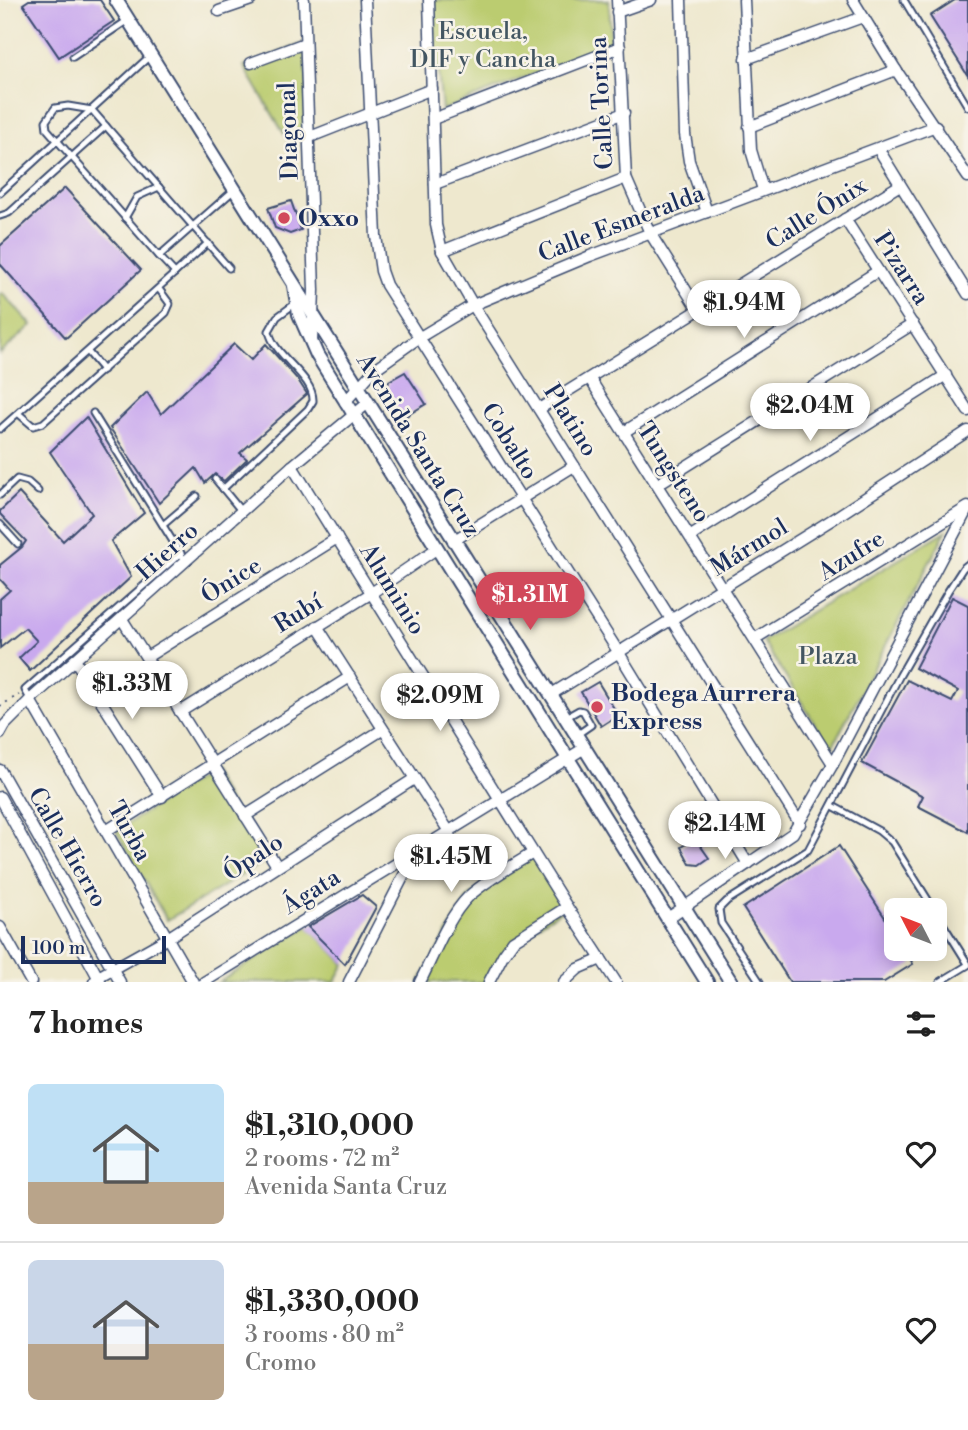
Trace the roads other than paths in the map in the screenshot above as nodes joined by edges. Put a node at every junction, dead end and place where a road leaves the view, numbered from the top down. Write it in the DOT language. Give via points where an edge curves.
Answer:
graph roads {
  1 [pos="116,0"];
  2 [pos="251,0"];
  3 [pos="304,0"];
  4 [pos="365,0"];
  5 [pos="429,0"];
  6 [pos="617,0"];
  7 [pos="651,0"];
  8 [pos="681,0"];
  9 [pos="744,0"];
  10 [pos="853,0"];
  11 [pos="905,0"];
  12 [pos="219,11"];
  13 [pos="617,12"];
  14 [pos="863,17"];
  15 [pos="128,20"];
  16 [pos="305,43"];
  17 [pos="620,47"];
  18 [pos="151,55"];
  19 [pos="73,57"];
  20 [pos="746,59"];
  21 [pos="251,63"];
  22 [pos="896,70"];
  23 [pos="432,89"];
  24 [pos="968,107"];
  25 [pos="92,110"];
  26 [pos="624,113"];
  27 [pos="370,115"];
  28 [pos="433,119"];
  29 [pos="106,126"];
  30 [pos="936,126"];
  31 [pos="749,127"];
  32 [pos="310,137"];
  33 [pos="57,141"];
  34 [pos="879,149"];
  35 [pos="72,158"];
  36 [pos="968,177"];
  37 [pos="626,178"];
  38 [pos="435,184"];
  39 [pos="900,185"];
  40 [pos="159,187"];
  41 [pos="236,189"];
  42 [pos="763,190"];
  43 [pos="0,193"];
  44 [pos="707,212"];
  45 [pos="0,216"];
  46 [pos="125,218"];
  47 [pos="845,219"];
  48 [pos="192,226"];
  49 [pos="650,233"];
  50 [pos="208,243"];
  51 [pos="442,251"];
  52 [pos="159,256"];
  53 [pos="229,268"];
  54 [pos="878,271"];
  55 [pos="175,273"];
  56 [pos="159,289"];
  57 [pos="968,294"];
  58 [pos="305,296"];
  59 [pos="474,305"];
  60 [pos="699,311"];
  61 [pos="314,316"];
  62 [pos="913,324"];
  63 [pos="421,337"];
  64 [pos="312,345"];
  65 [pos="88,352"];
  66 [pos="103,370"];
  67 [pos="946,375"];
  68 [pos="590,379"];
  69 [pos="359,386"];
  70 [pos="345,402"];
  71 [pos="368,403"];
  72 [pos="539,409"];
  73 [pos="968,411"];
  74 [pos="93,413"];
  75 [pos="19,414"];
  76 [pos="352,415"];
  77 [pos="0,429"];
  78 [pos="968,431"];
  79 [pos="624,432"];
  80 [pos="574,466"];
  81 [pos="292,467"];
  82 [pos="215,479"];
  83 [pos="658,484"];
  84 [pos="222,489"];
  85 [pos="38,491"];
  86 [pos="0,495"];
  87 [pos="197,496"];
  88 [pos="521,498"];
  89 [pos="968,508"];
  90 [pos="242,512"];
  91 [pos="0,524"];
  92 [pos="163,525"];
  93 [pos="691,536"];
  94 [pos="337,538"];
  95 [pos="453,541"];
  96 [pos="18,544"];
  97 [pos="436,549"];
  98 [pos="183,558"];
  99 [pos="968,564"];
  100 [pos="722,588"];
  101 [pos="370,594"];
  102 [pos="122,620"];
  103 [pos="671,621"];
  104 [pos="317,626"];
  105 [pos="756,638"];
  106 [pos="619,653"];
  107 [pos="147,657"];
  108 [pos="75,660"];
  109 [pos="350,677"];
  110 [pos="28,695"];
  111 [pos="550,695"];
  112 [pos="180,712"];
  113 [pos="565,718"];
  114 [pos="382,730"];
  115 [pos="0,734"];
  116 [pos="575,736"];
  117 [pos="583,749"];
  118 [pos="567,758"];
  119 [pos="213,764"];
  120 [pos="834,764"];
  121 [pos="1,776"];
  122 [pos="414,779"];
  123 [pos="0,797"];
  124 [pos="162,797"];
  125 [pos="502,801"];
  126 [pos="833,806"];
  127 [pos="245,816"];
  128 [pos="800,824"];
  129 [pos="106,831"];
  130 [pos="450,833"];
  131 [pos="416,851"];
  132 [pos="533,853"];
  133 [pos="748,864"];
  134 [pos="277,866"];
  135 [pos="567,906"];
  136 [pos="685,907"];
  137 [pos="668,918"];
  138 [pos="2,934"];
  139 [pos="166,939"];
  140 [pos="601,959"];
  141 [pos="968,964"];
  142 [pos="113,968"];
  143 [pos="98,980"];
  144 [pos="701,980"];
  145 [pos="30,982"];
  146 [pos="120,982"];
  147 [pos="192,982"];
  148 [pos="204,982"];
  149 [pos="349,982"];
  150 [pos="420,982"];
  151 [pos="489,982"];
  152 [pos="564,982"];
  153 [pos="616,982"];
  154 [pos="732,982"];
  155 [pos="760,982"];
  156 [pos="940,982"];
  1 -- 15 [label="street, Avenida Santa Cruz"];
  2 -- 12 [label="street"];
  3 -- 16 [label="street, Diagonal"];
  4 -- 27 [label="street, Cobalto"];
  5 -- 23 [label="street, Platino"];
  6 -- 13 [label="street, Calle Torina"];
  7 -- 13 [label="street"];
  8 -- 44 [label="street" via="685,134"];
  9 -- 20 [label="street"];
  10 -- 14 [label="street"];
  11 -- 24 [label="lane"];
  13 -- 17 [label="street, Calle Torina"];
  14 -- 20 [label="street"];
  14 -- 22 [label="street"];
  15 -- 18 [label="street, Avenida Santa Cruz"];
  15 -- 19 [label="lane"];
  16 -- 21 [label="street"];
  16 -- 32 [label="street, Diagonal"];
  17 -- 26 [label="street, Calle Torina"];
  17 -- 28 [label="street"];
  18 -- 25 [label="lane"];
  18 -- 41 [label="street, Avenida Santa Cruz"];
  20 -- 31 [label="street"];
  22 -- 30 [label="street"];
  22 -- 31 [label="street"];
  23 -- 27 [label="street"];
  23 -- 28 [label="street, Platino"];
  25 -- 29 [label="lane"];
  25 -- 33 [label="lane"];
  25 -- 33 [label="lane" via="55,108 46,121"];
  26 -- 37 [label="street, Calle Torina"];
  26 -- 38 [label="street"];
  27 -- 32 [label="street"];
  27 -- 63 [label="street, Cobalto" via="381,271"];
  28 -- 38 [label="street, Platino"];
  29 -- 35 [label="lane"];
  29 -- 40 [label="lane"];
  30 -- 34 [label="street, Calle Esmeralda"];
  30 -- 36 [label="street"];
  31 -- 42 [label="street"];
  32 -- 58 [label="street, Diagonal"];
  33 -- 35 [label="lane"];
  33 -- 43 [label="lane"];
  34 -- 39 [label="street"];
  34 -- 42 [label="street, Calle Esmeralda"];
  35 -- 45 [label="lane"];
  35 -- 46 [label="lane"];
  37 -- 49 [label="street, Calle Torina"];
  37 -- 51 [label="street"];
  38 -- 51 [label="street, Platino"];
  39 -- 47 [label="street, Calle Ónix"];
  39 -- 57 [label="street"];
  40 -- 46 [label="lane" via="137,197"];
  40 -- 48 [label="lane"];
  41 -- 48 [label="lane"];
  41 -- 58 [label="street, Avenida Santa Cruz" via="294,286"];
  42 -- 44 [label="street, Calle Esmeralda"];
  44 -- 49 [label="street, Calle Esmeralda"];
  46 -- 52 [label="lane"];
  47 -- 54 [label="street, Pizarra"];
  47 -- 60 [label="street, Calle Ónix"];
  48 -- 50 [label="lane"];
  48 -- 52 [label="lane"];
  49 -- 59 [label="street, Calle Esmeralda"];
  49 -- 60 [label="street, Calle Torina"];
  50 -- 53 [label="lane"];
  50 -- 55 [label="lane"];
  51 -- 59 [label="street, Platino"];
  52 -- 55 [label="lane"];
  54 -- 62 [label="street, Pizarra"];
  54 -- 79 [label="street"];
  55 -- 56 [label="lane"];
  56 -- 65 [label="lane"];
  56 -- 66 [label="lane" via="169,310"];
  58 -- 61 [label="street, Avenida Santa Cruz"];
  58 -- 64 [label="street, Avenida Santa Cruz"];
  58 -- 84 [label="lane" via="277,317 269,331 310,388 313,401"];
  59 -- 63 [label="street, Calle Esmeralda"];
  59 -- 72 [label="street, Platino"];
  60 -- 68 [label="street, Calle Ónix"];
  61 -- 64 [label="street"];
  61 -- 69 [label="street, Avenida Santa Cruz"];
  62 -- 67 [label="street, Pizarra"];
  62 -- 83 [label="street"];
  63 -- 69 [label="street, Calle Esmeralda"];
  63 -- 88 [label="street, Cobalto"];
  64 -- 70 [label="street, Avenida Santa Cruz"];
  65 -- 66 [label="lane"];
  65 -- 75 [label="lane"];
  66 -- 75 [label="lane" via="43,423 33,426"];
  67 -- 73 [label="street, Pizarra"];
  67 -- 93 [label="street"];
  68 -- 72 [label="street, Calle Ónix"];
  68 -- 79 [label="street, Tungsteno"];
  69 -- 70 [label="street, Calle Esmeralda"];
  69 -- 71 [label="street, Avenida Santa Cruz"];
  70 -- 76 [label="street, Avenida Santa Cruz"];
  71 -- 76 [label="street, Hierro"];
  71 -- 95 [label="street, Avenida Santa Cruz"];
  72 -- 80 [label="street, Platino"];
  74 -- 92 [label="lane"];
  75 -- 77 [label="lane"];
  76 -- 81 [label="street, Hierro"];
  76 -- 97 [label="street, Avenida Santa Cruz"];
  78 -- 100 [label="street, Mármol"];
  79 -- 83 [label="street, Tungsteno"];
  80 -- 88 [label="street"];
  80 -- 103 [label="street, Platino"];
  81 -- 90 [label="street, Hierro"];
  81 -- 94 [label="street, Aluminio"];
  82 -- 84 [label="lane"];
  83 -- 93 [label="street, Tungsteno"];
  84 -- 90 [label="lane"];
  85 -- 86 [label="lane" via="17,479"];
  87 -- 92 [label="lane"];
  88 -- 95 [label="street"];
  88 -- 106 [label="street, Cobalto"];
  89 -- 105 [label="street, Azufre"];
  89 -- 120 [label="street"];
  90 -- 98 [label="street, Hierro"];
  91 -- 96 [label="lane"];
  92 -- 98 [label="lane"];
  93 -- 100 [label="street, Tungsteno"];
  94 -- 101 [label="street, Aluminio"];
  94 -- 107 [label="street, Ónice"];
  95 -- 111 [label="street, Avenida Santa Cruz"];
  97 -- 101 [label="street, Rubí"];
  97 -- 118 [label="street, Avenida Santa Cruz"];
  98 -- 102 [label="street, Hierro"];
  98 -- 110 [label="lane"];
  99 -- 126 [label="lane" via="900,675"];
  100 -- 103 [label="street, Mármol"];
  100 -- 105 [label="street, Tungsteno"];
  101 -- 104 [label="street, Rubí"];
  101 -- 125 [label="street, Aluminio"];
  102 -- 107 [label="street"];
  102 -- 108 [label="street, Hierro"];
  103 -- 106 [label="street, Mármol"];
  103 -- 128 [label="street, Platino"];
  104 -- 109 [label="street"];
  104 -- 112 [label="street, Rubí"];
  105 -- 120 [label="street, Tungsteno"];
  106 -- 111 [label="street, Mármol"];
  106 -- 133 [label="street, Cobalto"];
  107 -- 112 [label="street"];
  108 -- 110 [label="street, Hierro"];
  108 -- 124 [label="street"];
  109 -- 114 [label="street"];
  109 -- 119 [label="street"];
  110 -- 115 [label="street, Hierro"];
  110 -- 129 [label="street, Turba"];
  111 -- 113 [label="street, Avenida Santa Cruz"];
  112 -- 119 [label="street"];
  113 -- 116 [label="street, Avenida Santa Cruz"];
  113 -- 116 [label="lane" via="581,710 591,722"];
  114 -- 122 [label="street"];
  114 -- 127 [label="street"];
  116 -- 117 [label="street, Avenida Santa Cruz"];
  117 -- 118 [label="street, Ágata"];
  117 -- 136 [label="street, Avenida Santa Cruz"];
  118 -- 125 [label="street, Ágata"];
  118 -- 137 [label="street, Avenida Santa Cruz"];
  119 -- 124 [label="street"];
  119 -- 127 [label="street"];
  120 -- 128 [label="street"];
  121 -- 142 [label="street, Calle Hierro"];
  122 -- 130 [label="street"];
  122 -- 134 [label="street, Ópalo"];
  123 -- 143 [label="street, Calle Hierro"];
  124 -- 129 [label="street"];
  125 -- 130 [label="street, Ágata"];
  125 -- 132 [label="street, Aluminio"];
  126 -- 141 [label="lane" via="892,842"];
  126 -- 155 [label="lane" via="808,850 719,909 721,923"];
  127 -- 134 [label="street"];
  128 -- 133 [label="street"];
  129 -- 139 [label="street, Turba"];
  130 -- 131 [label="street, Ágata"];
  131 -- 148 [label="street, Ágata"];
  131 -- 149 [label="street"];
  132 -- 135 [label="street, Aluminio"];
  132 -- 150 [label="street" via="468,897"];
  133 -- 136 [label="street"];
  134 -- 139 [label="street, Ópalo"];
  135 -- 140 [label="street, Aluminio"];
  135 -- 151 [label="street" via="513,941"];
  136 -- 137 [label="street"];
  136 -- 154 [label="street, Avenida Santa Cruz"];
  137 -- 144 [label="street, Avenida Santa Cruz"];
  138 -- 145 [label="street"];
  139 -- 142 [label="street, Ópalo"];
  139 -- 147 [label="street, Turba"];
  140 -- 152 [label="street" via="578,969"];
  140 -- 153 [label="street, Aluminio"];
  141 -- 156 [label="lane"];
  142 -- 143 [label="street, Ópalo"];
  142 -- 146 [label="street, Calle Hierro"];
}
